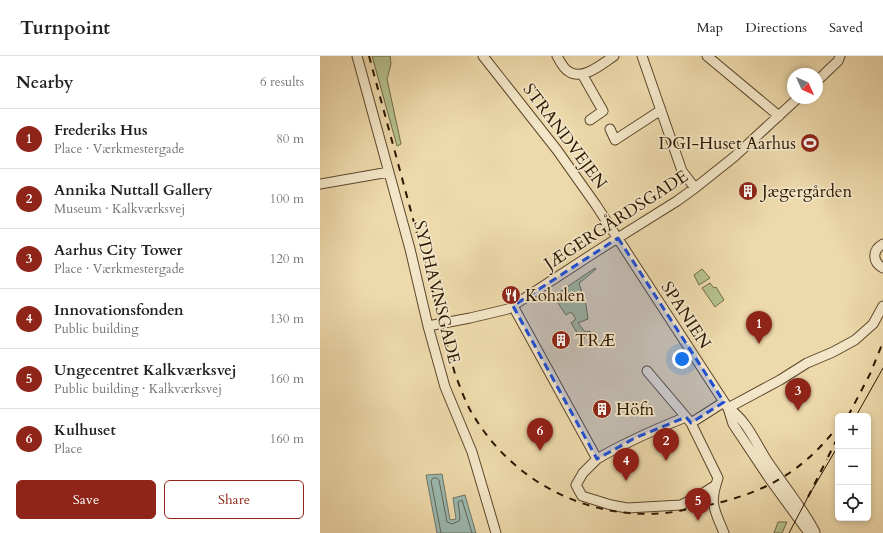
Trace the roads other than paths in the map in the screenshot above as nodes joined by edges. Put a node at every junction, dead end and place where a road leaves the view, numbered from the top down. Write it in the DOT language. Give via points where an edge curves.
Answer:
graph roads {
  1 [pos="358,56"];
  2 [pos="483,56"];
  3 [pos="557,56"];
  4 [pos="614,56"];
  5 [pos="707,56"];
  6 [pos="840,56"];
  7 [pos="645,58"];
  8 [pos="582,74"];
  9 [pos="823,75"];
  10 [pos="792,104"];
  11 [pos="661,110"];
  12 [pos="779,116"];
  13 [pos="590,120"];
  14 [pos="610,129"];
  15 [pos="389,172"];
  16 [pos="320,184"];
  17 [pos="695,188"];
  18 [pos="618,238"];
  19 [pos="883,244"];
  20 [pos="883,268"];
  21 [pos="513,306"];
  22 [pos="883,306"];
  23 [pos="428,326"];
  24 [pos="647,371"];
  25 [pos="726,405"];
  26 [pos="689,420"];
  27 [pos="597,459"];
  28 [pos="770,464"];
  29 [pos="716,485"];
  30 [pos="781,492"];
  31 [pos="804,529"];
  32 [pos="496,533"];
  33 [pos="724,533"];
  34 [pos="810,533"];
  35 [pos="815,533"];
  1 -- 15 [label="street, SYDHAVNSGADE"];
  2 -- 18 [label="street, STRANDVEJEN" via="558,150"];
  3 -- 8 [label="street" via="570,73"];
  4 -- 8 [label="street"];
  5 -- 12 [label="street"];
  6 -- 9 [label="street"];
  7 -- 11 [label="street"];
  8 -- 13 [label="street" via="603,111"];
  10 -- 12 [label="street, JÆGERGÅRDSGADE"];
  11 -- 14 [label="street" via="615,140"];
  11 -- 17 [label="street" via="682,171"];
  12 -- 17 [label="street, JÆGERGÅRDSGADE"];
  15 -- 16 [label="street"];
  15 -- 23 [label="street, SYDHAVNSGADE"];
  17 -- 18 [label="street, JÆGERGÅRDSGADE"];
  18 -- 21 [label="street, JÆGERGÅRDSGADE"];
  18 -- 25 [label="street, SPANIEN"];
  19 -- 20 [label="street" via="877,248 875,255 876,262"];
  21 -- 23 [label="street, JÆGERGÅRDSGADE"];
  21 -- 27 [label="street"];
  22 -- 25 [label="street" via="873,324 855,340"];
  23 -- 32 [label="street, SYDHAVNSGADE" via="445,387 472,452"];
  24 -- 26 [label="street"];
  25 -- 26 [label="street"];
  25 -- 28 [label="street, SPANIEN" via="741,419"];
  25 -- 30 [label="street, SPANIEN" via="733,424"];
  26 -- 27 [label="street" via="636,438"];
  26 -- 29 [label="street" via="718,478"];
  27 -- 29 [label="street" via="576,484 582,496 611,505 627,508 681,505"];
  28 -- 30 [label="street, SPANIEN"];
  28 -- 35 [label="street, SPANIEN"];
  29 -- 33 [label="street" via="713,506"];
  30 -- 31 [label="street, SPANIEN"];
  31 -- 34 [label="street, SPANIEN"];
}
